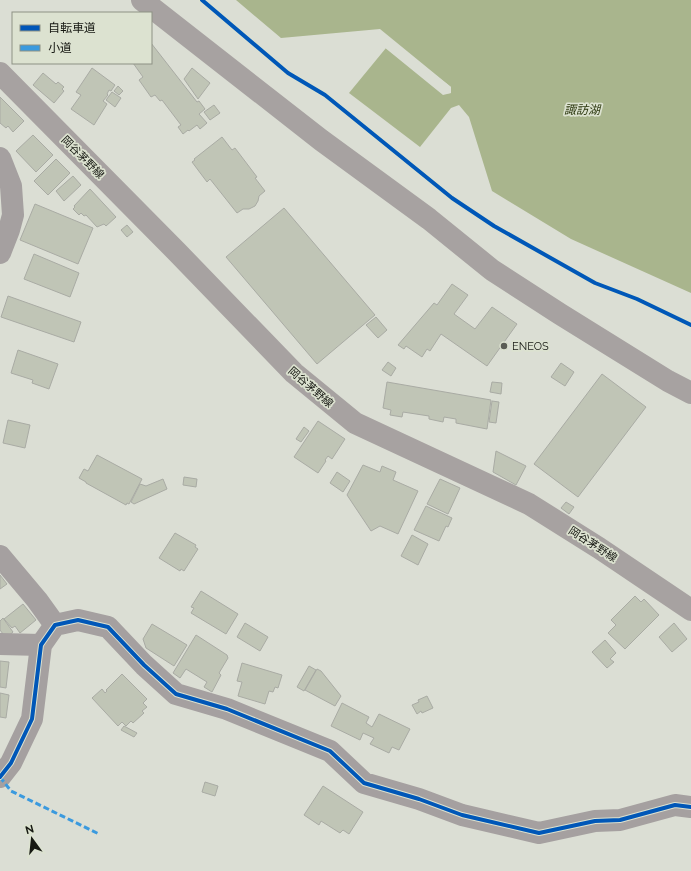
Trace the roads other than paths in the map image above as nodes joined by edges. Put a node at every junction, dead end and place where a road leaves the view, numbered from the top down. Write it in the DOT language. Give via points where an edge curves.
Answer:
graph roads {
  1 [pos="142,0"];
  2 [pos="0,74"];
  3 [pos="0,158"];
  4 [pos="0,253"];
  5 [pos="691,393"];
  6 [pos="0,556"];
  7 [pos="691,610"];
  8 [pos="55,626"];
  9 [pos="0,644"];
  10 [pos="42,645"];
  11 [pos="0,777"];
  12 [pos="691,808"];
  1 -- 5 [label="main road" via="492,270 627,356"];
  2 -- 7 [label="main road, 岡谷茅野線" via="294,373 355,423 529,504"];
  3 -- 4 [label="street" via="11,186 13,215"];
  6 -- 8 [label="street"];
  8 -- 10 [label="street"];
  8 -- 12 [label="street" via="78,620 108,627 176,694 227,709 330,751 364,783 462,815 539,833 595,821 620,820 675,805"];
  9 -- 10 [label="street"];
  10 -- 11 [label="street" via="32,719 12,763"];
}
